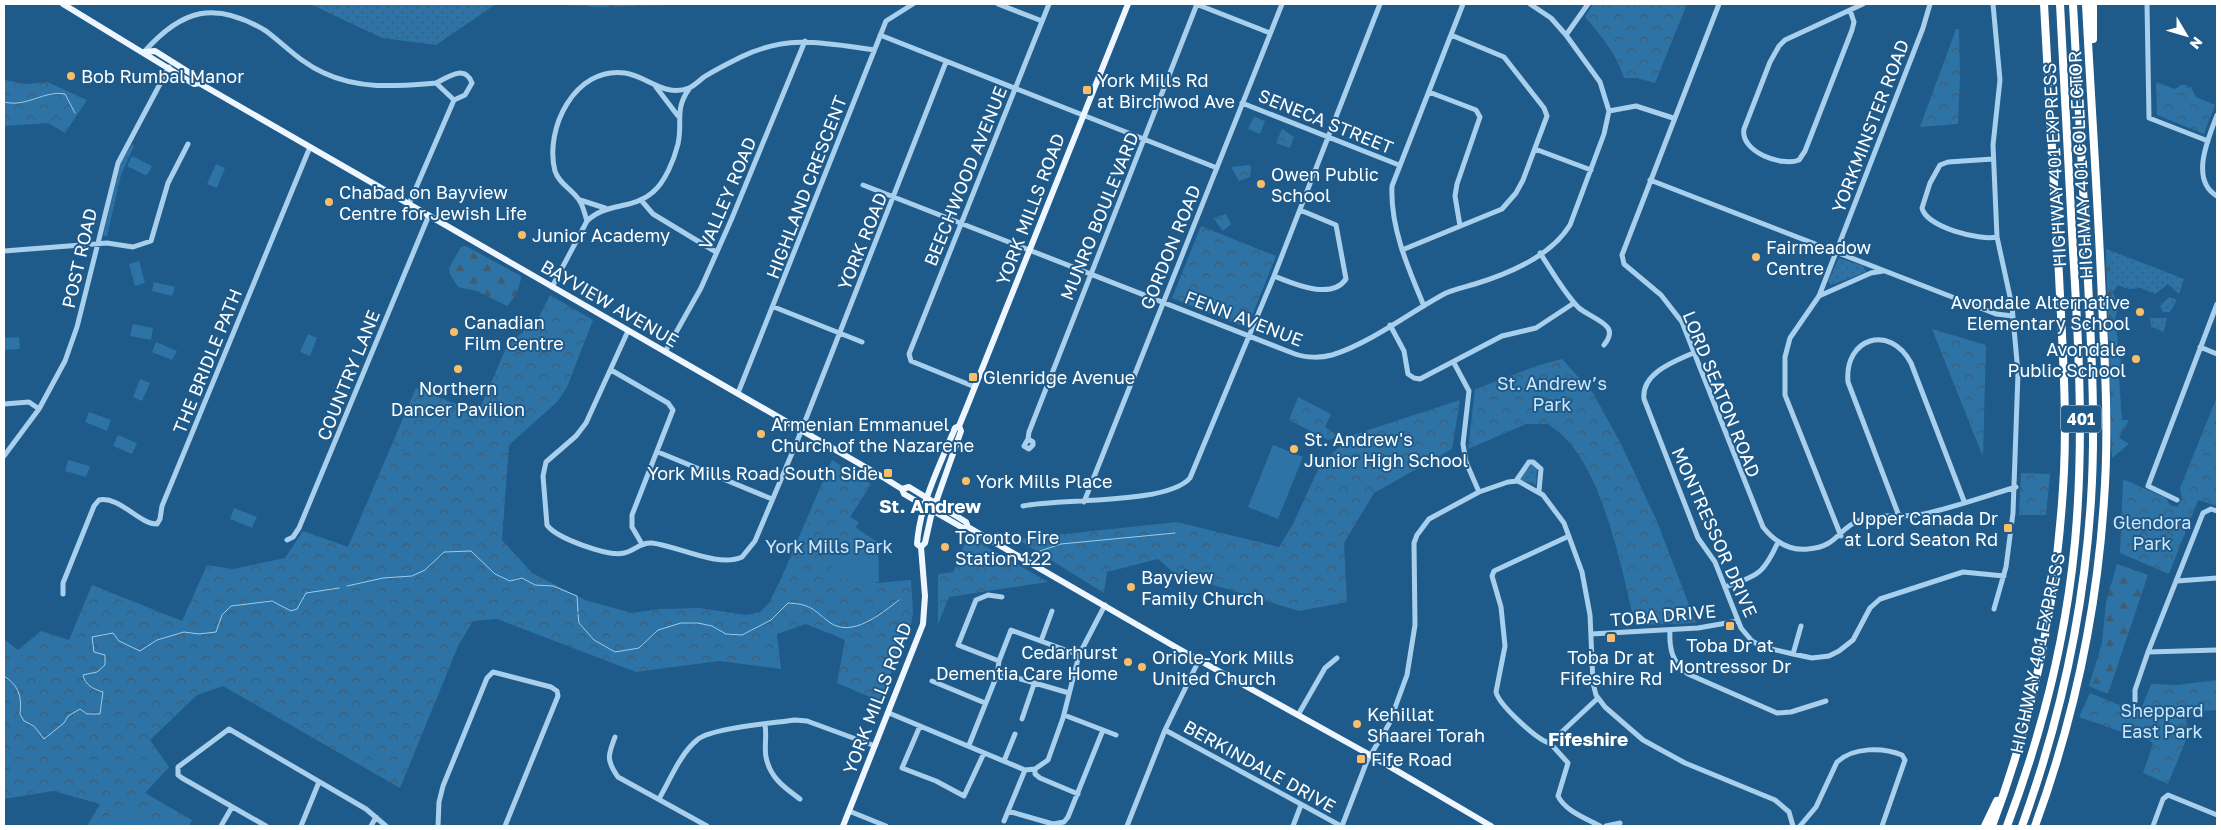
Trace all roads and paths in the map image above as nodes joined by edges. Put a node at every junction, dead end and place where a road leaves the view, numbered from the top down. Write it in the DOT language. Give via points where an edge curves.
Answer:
graph roads {
  1 [pos="62,4"];
  2 [pos="913,4"];
  3 [pos="998,4"];
  4 [pos="1049,4"];
  5 [pos="1128,4"];
  6 [pos="1197,4"];
  7 [pos="1282,4"];
  8 [pos="1380,4"];
  9 [pos="1463,4"];
  10 [pos="1530,4"];
  11 [pos="1588,4"];
  12 [pos="1719,4"];
  13 [pos="1863,4"];
  14 [pos="1930,4"];
  15 [pos="1993,4"];
  16 [pos="2044,4"];
  17 [pos="2060,4"];
  18 [pos="2073,4"];
  19 [pos="2086,4"];
  20 [pos="2093,4"];
  21 [pos="2147,4"];
  22 [pos="1850,10"];
  23 [pos="1042,21"];
  24 [pos="1270,33"];
  25 [pos="880,35"];
  26 [pos="1566,35"];
  27 [pos="1451,36"];
  28 [pos="805,41"];
  29 [pos="874,50"];
  30 [pos="144,52"];
  31 [pos="946,62"];
  32 [pos="170,65"];
  33 [pos="436,83"];
  34 [pos="654,86"];
  35 [pos="1014,88"];
  36 [pos="689,89"];
  37 [pos="1429,92"];
  38 [pos="454,100"];
  39 [pos="1242,103"];
  40 [pos="1608,111"];
  41 [pos="1083,115"];
  42 [pos="2217,115"];
  43 [pos="678,116"];
  44 [pos="1673,118"];
  45 [pos="1328,137"];
  46 [pos="1144,140"];
  47 [pos="2208,141"];
  48 [pos="188,144"];
  49 [pos="310,147"];
  50 [pos="1535,149"];
  51 [pos="1993,159"];
  52 [pos="1399,165"];
  53 [pos="1217,168"];
  54 [pos="1591,170"];
  55 [pos="1650,180"];
  56 [pos="863,185"];
  57 [pos="2096,191"];
  58 [pos="2217,196"];
  59 [pos="894,198"];
  60 [pos="580,200"];
  61 [pos="641,200"];
  62 [pos="409,204"];
  63 [pos="605,208"];
  64 [pos="1300,210"];
  65 [pos="429,215"];
  66 [pos="587,221"];
  67 [pos="961,225"];
  68 [pos="1460,226"];
  69 [pos="1997,237"];
  70 [pos="97,244"];
  71 [pos="4,250"];
  72 [pos="1402,250"];
  73 [pos="716,252"];
  74 [pos="1029,252"];
  75 [pos="1540,253"];
  76 [pos="1836,253"];
  77 [pos="1883,271"];
  78 [pos="1090,274"];
  79 [pos="1274,276"];
  80 [pos="552,287"];
  81 [pos="1819,296"];
  82 [pos="1163,302"];
  83 [pos="1574,303"];
  84 [pos="2217,304"];
  85 [pos="1424,306"];
  86 [pos="774,307"];
  87 [pos="2013,316"];
  88 [pos="1390,325"];
  89 [pos="628,330"];
  90 [pos="840,334"];
  91 [pos="1248,336"];
  92 [pos="862,342"];
  93 [pos="1604,345"];
  94 [pos="2200,347"];
  95 [pos="666,352"];
  96 [pos="1693,353"];
  97 [pos="2217,354"];
  98 [pos="1454,363"];
  99 [pos="611,370"];
  100 [pos="975,387"];
  101 [pos="738,393"];
  102 [pos="4,404"];
  103 [pos="37,408"];
  104 [pos="959,426"];
  105 [pos="802,430"];
  106 [pos="1028,439"];
  107 [pos="658,452"];
  108 [pos="4,456"];
  109 [pos="1516,481"];
  110 [pos="2016,487"];
  111 [pos="902,489"];
  112 [pos="1539,491"];
  113 [pos="1479,492"];
  114 [pos="927,498"];
  115 [pos="772,499"];
  116 [pos="2177,500"];
  117 [pos="935,502"];
  118 [pos="1084,502"];
  119 [pos="1964,502"];
  120 [pos="1023,506"];
  121 [pos="924,507"];
  122 [pos="932,511"];
  123 [pos="2217,512"];
  124 [pos="1899,516"];
  125 [pos="968,527"];
  126 [pos="1569,536"];
  127 [pos="1841,536"];
  128 [pos="287,540"];
  129 [pos="1778,542"];
  130 [pos="642,544"];
  131 [pos="921,547"];
  132 [pos="2004,576"];
  133 [pos="2217,578"];
  134 [pos="2177,581"];
  135 [pos="1725,586"];
  136 [pos="63,594"];
  137 [pos="1002,597"];
  138 [pos="1105,605"];
  139 [pos="1994,609"];
  140 [pos="1052,611"];
  141 [pos="1738,621"];
  142 [pos="1801,626"];
  143 [pos="1670,630"];
  144 [pos="1591,634"];
  145 [pos="1041,641"];
  146 [pos="2217,650"];
  147 [pos="2148,652"];
  148 [pos="1793,654"];
  149 [pos="1079,655"];
  150 [pos="1337,658"];
  151 [pos="1199,660"];
  152 [pos="1000,661"];
  153 [pos="998,672"];
  154 [pos="932,681"];
  155 [pos="1034,684"];
  156 [pos="2076,685"];
  157 [pos="1069,693"];
  158 [pos="1598,698"];
  159 [pos="2135,700"];
  160 [pos="1826,702"];
  161 [pos="985,703"];
  162 [pos="889,713"];
  163 [pos="1064,715"];
  164 [pos="1298,715"];
  165 [pos="1022,719"];
  166 [pos="765,725"];
  167 [pos="920,726"];
  168 [pos="1103,730"];
  169 [pos="1165,730"];
  170 [pos="1015,734"];
  171 [pos="1116,735"];
  172 [pos="615,737"];
  173 [pos="1550,743"];
  174 [pos="969,745"];
  175 [pos="875,746"];
  176 [pos="984,753"];
  177 [pos="1370,755"];
  178 [pos="1004,761"];
  179 [pos="2013,762"];
  180 [pos="1035,769"];
  181 [pos="1025,770"];
  182 [pos="319,782"];
  183 [pos="1078,794"];
  184 [pos="659,799"];
  185 [pos="800,800"];
  186 [pos="1301,805"];
  187 [pos="232,807"];
  188 [pos="849,811"];
  189 [pos="1008,811"];
  190 [pos="2217,815"];
  191 [pos="376,817"];
  192 [pos="1004,821"];
  193 [pos="1620,823"];
  194 [pos="221,826"];
  195 [pos="266,826"];
  196 [pos="300,826"];
  197 [pos="371,826"];
  198 [pos="386,826"];
  199 [pos="438,826"];
  200 [pos="506,826"];
  201 [pos="707,826"];
  202 [pos="843,826"];
  203 [pos="886,826"];
  204 [pos="1127,826"];
  205 [pos="1293,826"];
  206 [pos="1341,826"];
  207 [pos="1491,826"];
  208 [pos="1600,826"];
  209 [pos="1606,826"];
  210 [pos="1792,826"];
  211 [pos="1800,826"];
  212 [pos="1882,826"];
  213 [pos="1985,826"];
  214 [pos="1992,826"];
  215 [pos="2007,826"];
  216 [pos="2022,826"];
  217 [pos="2035,826"];
  218 [pos="2040,826"];
  219 [pos="2152,826"];
  1 -- 30 [label="main road, BAYVIEW AVENUE"];
  2 -- 25 [label="street, HIGHLAND CRESCENT" via="890,17"];
  3 -- 23 [label="street"];
  4 -- 23 [label="street, BEECHWOOD AVENUE"];
  5 -- 41 [label="main road, YORK MILLS ROAD"];
  6 -- 24 [label="street"];
  6 -- 46 [label="street, MUNRO BOULEVARD"];
  7 -- 24 [label="street, GORDON ROAD"];
  8 -- 45 [label="street"];
  9 -- 27 [label="street"];
  10 -- 26 [label="street" via="1551,18"];
  11 -- 26 [label="street"];
  12 -- 44 [label="street, LORD SEATON ROAD"];
  13 -- 22 [label="street"];
  14 -- 76 [label="street, YORKMINSTER ROAD"];
  15 -- 51 [label="street" via="2000,80 1993,125"];
  16 -- 179 [label="highway, HIGHWAY 401 COLLECTOR / 401" via="2065,383 2064,471 2057,560 2048,620"];
  17 -- 215 [label="highway, HIGHWAY 401 EXPRESS / 401" via="2080,373 2080,479 2075,543 2062,624 2036,736"];
  18 -- 216 [label="highway, HIGHWAY 401 EXPRESS / 401" via="2093,374 2092,486 2083,581 2069,660 2048,745"];
  19 -- 57 [label="highway, HIGHWAY 401 COLLECTOR / 401"];
  20 -- 57 [label="highway"];
  21 -- 47 [label="street" via="2149,118"];
  22 -- 22 [label="street" via="1786,40 1775,50 1744,129 1745,142 1752,149 1784,163 1799,160 1852,30 1854,22"];
  23 -- 35 [label="street, BEECHWOOD AVENUE"];
  24 -- 39 [label="street, GORDON ROAD"];
  25 -- 29 [label="street, HIGHLAND CRESCENT"];
  25 -- 31 [label="street"];
  26 -- 40 [label="street" via="1600,82"];
  27 -- 37 [label="street"];
  27 -- 50 [label="street" via="1504,57 1544,107 1547,116"];
  28 -- 29 [label="street"];
  28 -- 36 [label="street" via="777,45 742,56"];
  28 -- 73 [label="street, VALLEY ROAD"];
  29 -- 86 [label="street, HIGHLAND CRESCENT"];
  30 -- 32 [label="main road, BAYVIEW AVENUE"];
  30 -- 33 [label="street" via="182,16 202,8 223,8 243,15 301,61 326,74 358,84 398,86"];
  31 -- 35 [label="street"];
  31 -- 59 [label="street, YORK ROAD"];
  32 -- 49 [label="main road, BAYVIEW AVENUE" via="194,84 199,83"];
  32 -- 70 [label="street, POST ROAD" via="118,163"];
  33 -- 38 [label="street"];
  33 -- 38 [label="street" via="454,73 467,75 472,84 470,89"];
  34 -- 36 [label="street"];
  34 -- 43 [label="street"];
  34 -- 60 [label="street" via="637,75 606,73 590,79 567,104 553,140 552,156 556,174"];
  35 -- 41 [label="street"];
  35 -- 67 [label="street, BEECHWOOD AVENUE"];
  36 -- 43 [label="street" via="680,103"];
  37 -- 52 [label="street"];
  37 -- 68 [label="street" via="1476,110 1480,117 1456,184"];
  38 -- 62 [label="street"];
  39 -- 45 [label="street, SENECA STREET"];
  39 -- 53 [label="street, GORDON ROAD"];
  40 -- 44 [label="street" via="1636,106"];
  40 -- 54 [label="street, FENN AVENUE" via="1606,127"];
  41 -- 46 [label="street"];
  41 -- 74 [label="main road, YORK MILLS ROAD"];
  42 -- 47 [label="street"];
  43 -- 61 [label="street" via="678,144 665,177 654,192"];
  44 -- 55 [label="street, LORD SEATON ROAD"];
  45 -- 52 [label="street, SENECA STREET"];
  45 -- 64 [label="street"];
  46 -- 53 [label="street"];
  46 -- 78 [label="street, MUNRO BOULEVARD"];
  47 -- 58 [label="street" via="2203,158 2204,178 2208,189"];
  48 -- 70 [label="street" via="166,188 151,241 133,247"];
  49 -- 62 [label="main road, BAYVIEW AVENUE"];
  49 -- 136 [label="street, THE BRIDLE PATH" via="162,506 160,519 157,524 151,524 127,509 98,500 63,583"];
  50 -- 54 [label="street"];
  50 -- 68 [label="street" via="1523,180 1506,205 1496,213"];
  51 -- 69 [label="street"];
  51 -- 69 [label="street" via="1940,165 1922,208 1926,216 1935,222 1974,237"];
  52 -- 72 [label="street" via="1392,191"];
  53 -- 82 [label="street, GORDON ROAD"];
  54 -- 75 [label="street, FENN AVENUE" via="1565,232"];
  55 -- 76 [label="street"];
  55 -- 96 [label="street, LORD SEATON ROAD" via="1623,249 1622,260 1664,298 1682,322"];
  56 -- 59 [label="street, FENN AVENUE"];
  57 -- 156 [label="highway, HIGHWAY 401 COLLECTOR / 401" via="2106,381 2106,474 2097,569"];
  59 -- 67 [label="street, FENN AVENUE"];
  59 -- 90 [label="street, YORK ROAD"];
  60 -- 63 [label="street"];
  60 -- 66 [label="street"];
  61 -- 63 [label="street"];
  61 -- 73 [label="street" via="653,214"];
  62 -- 65 [label="main road, BAYVIEW AVENUE"];
  63 -- 66 [label="street"];
  64 -- 79 [label="street"];
  64 -- 79 [label="street" via="1336,225 1346,279 1338,286 1312,290"];
  65 -- 80 [label="main road, BAYVIEW AVENUE"];
  65 -- 128 [label="street, COUNTRY LANE" via="299,528"];
  66 -- 80 [label="street"];
  67 -- 74 [label="street, FENN AVENUE"];
  67 -- 100 [label="street, BEECHWOOD AVENUE" via="909,358"];
  68 -- 72 [label="street"];
  69 -- 87 [label="street"];
  70 -- 71 [label="street"];
  70 -- 103 [label="street, POST ROAD" via="78,326 65,361"];
  72 -- 85 [label="street"];
  73 -- 95 [label="street, VALLEY ROAD" via="701,288"];
  74 -- 78 [label="street, FENN AVENUE"];
  74 -- 100 [label="main road, YORK MILLS ROAD"];
  75 -- 83 [label="street"];
  75 -- 85 [label="street, FENN AVENUE" via="1518,268 1452,290"];
  76 -- 77 [label="street"];
  76 -- 81 [label="street, YORKMINSTER ROAD"];
  77 -- 81 [label="street"];
  77 -- 87 [label="street" via="1996,314"];
  78 -- 82 [label="street, FENN AVENUE"];
  78 -- 106 [label="street, MUNRO BOULEVARD"];
  79 -- 91 [label="street"];
  80 -- 89 [label="main road, BAYVIEW AVENUE"];
  81 -- 127 [label="street, YORKMINSTER ROAD" via="1790,338 1785,356 1785,395"];
  82 -- 91 [label="street, FENN AVENUE"];
  82 -- 118 [label="street, GORDON ROAD"];
  83 -- 93 [label="street" via="1606,325 1609,337"];
  83 -- 98 [label="street" via="1536,328 1502,336"];
  84 -- 94 [label="street"];
  85 -- 88 [label="street, FENN AVENUE"];
  86 -- 90 [label="street"];
  86 -- 101 [label="street, HIGHLAND CRESCENT"];
  87 -- 110 [label="street" via="2018,374"];
  88 -- 91 [label="street, FENN AVENUE" via="1346,350 1319,356 1300,356"];
  88 -- 98 [label="street" via="1404,351 1406,370 1411,376 1424,378"];
  89 -- 95 [label="main road, BAYVIEW AVENUE"];
  89 -- 99 [label="street"];
  90 -- 92 [label="street"];
  90 -- 105 [label="street, YORK ROAD"];
  91 -- 118 [label="street" via="1188,481 1168,490"];
  94 -- 97 [label="street"];
  94 -- 116 [label="street" via="2148,486"];
  95 -- 101 [label="main road, BAYVIEW AVENUE"];
  96 -- 129 [label="street, LORD SEATON ROAD" via="1758,518"];
  96 -- 135 [label="street, MONTRESSOR DRIVE" via="1666,364 1645,388 1644,399 1698,538 1715,562"];
  98 -- 113 [label="street" via="1468,390 1463,444 1466,462"];
  99 -- 107 [label="street" via="672,406 673,414"];
  99 -- 130 [label="street" via="581,430 546,462 543,476 547,525 560,536 609,554 624,553"];
  100 -- 104 [label="main road, YORK MILLS ROAD"];
  101 -- 105 [label="main road, BAYVIEW AVENUE"];
  102 -- 103 [label="street" via="35,404"];
  103 -- 108 [label="street, POST ROAD"];
  104 -- 114 [label="main road, YORK MILLS ROAD" via="955,428"];
  104 -- 117 [label="main road, YORK MILLS ROAD" via="961,431"];
  105 -- 111 [label="main road, BAYVIEW AVENUE"];
  105 -- 115 [label="street, YORK ROAD"];
  107 -- 115 [label="street"];
  107 -- 130 [label="street" via="632,515 632,527"];
  109 -- 112 [label="street"];
  109 -- 112 [label="street" via="1529,462 1533,462 1540,469"];
  109 -- 113 [label="street"];
  110 -- 119 [label="street"];
  110 -- 132 [label="street"];
  111 -- 114 [label="main road, BAYVIEW AVENUE" via="908,487"];
  111 -- 121 [label="main road, BAYVIEW AVENUE" via="904,494"];
  112 -- 126 [label="street" via="1562,518"];
  113 -- 177 [label="street" via="1429,519 1416,535 1413,553 1414,625 1407,675 1389,724"];
  114 -- 117 [label="main road, BAYVIEW AVENUE"];
  114 -- 121 [label="main road, YORK MILLS ROAD"];
  115 -- 130 [label="street, YORK ROAD" via="751,547 739,559 715,559 660,544"];
  117 -- 122 [label="main road, YORK MILLS ROAD"];
  117 -- 125 [label="main road, BAYVIEW AVENUE" via="966,522"];
  118 -- 120 [label="street"];
  119 -- 124 [label="street" via="1925,514"];
  119 -- 124 [label="street" via="1911,363 1897,345 1876,340 1864,343 1852,356 1848,382"];
  121 -- 122 [label="main road, BAYVIEW AVENUE"];
  121 -- 131 [label="main road, YORK MILLS ROAD" via="918,528 917,544"];
  122 -- 125 [label="main road, BAYVIEW AVENUE" via="963,528"];
  122 -- 131 [label="main road, YORK MILLS ROAD" via="925,543"];
  123 -- 134 [label="street" via="2206,510"];
  124 -- 127 [label="street" via="1858,521"];
  125 -- 138 [label="main road, BAYVIEW AVENUE"];
  126 -- 144 [label="street" via="1589,600"];
  126 -- 173 [label="street" via="1498,567 1492,576 1501,607 1505,646 1497,696 1538,738"];
  127 -- 129 [label="street" via="1821,548 1807,550"];
  129 -- 135 [label="street" via="1766,568"];
  131 -- 162 [label="main road, YORK MILLS ROAD" via="925,596 923,624"];
  132 -- 139 [label="street"];
  132 -- 148 [label="street, MONTRESSOR DRIVE" via="1963,572 1892,594 1874,603 1853,640 1840,651 1812,658"];
  133 -- 134 [label="street"];
  134 -- 147 [label="street"];
  135 -- 141 [label="street, MONTRESSOR DRIVE"];
  137 -- 152 [label="street" via="988,595 977,599 958,645"];
  138 -- 149 [label="street"];
  138 -- 151 [label="main road, BAYVIEW AVENUE"];
  140 -- 145 [label="street"];
  141 -- 143 [label="street, TOBA DRIVE"];
  141 -- 148 [label="street, MONTRESSOR DRIVE" via="1745,634 1757,645"];
  142 -- 148 [label="street"];
  143 -- 144 [label="street, TOBA DRIVE"];
  143 -- 160 [label="street" via="1672,656 1688,674 1777,713"];
  144 -- 158 [label="street" via="1593,683"];
  145 -- 149 [label="street"];
  145 -- 152 [label="street" via="1011,630"];
  146 -- 147 [label="street"];
  147 -- 159 [label="street" via="2135,690"];
  149 -- 157 [label="street"];
  150 -- 164 [label="street" via="1326,668"];
  151 -- 164 [label="main road, BAYVIEW AVENUE"];
  151 -- 169 [label="street"];
  152 -- 153 [label="street"];
  153 -- 155 [label="street"];
  153 -- 161 [label="street"];
  154 -- 161 [label="street"];
  155 -- 157 [label="street"];
  155 -- 165 [label="street"];
  156 -- 217 [label="highway, HIGHWAY 401 COLLECTOR / 401"];
  156 -- 218 [label="highway" via="2067,742"];
  157 -- 163 [label="street"];
  158 -- 173 [label="street"];
  158 -- 210 [label="street" via="1626,727 1653,747 1780,803 1789,812"];
  161 -- 174 [label="street"];
  162 -- 167 [label="street"];
  162 -- 175 [label="main road, YORK MILLS ROAD"];
  163 -- 168 [label="street"];
  163 -- 180 [label="street" via="1048,760"];
  164 -- 177 [label="main road, BAYVIEW AVENUE"];
  166 -- 175 [label="street" via="807,721"];
  166 -- 184 [label="street" via="700,737 685,755"];
  166 -- 185 [label="street" via="766,757 771,772"];
  167 -- 174 [label="street"];
  167 -- 176 [label="street" via="902,768 964,796"];
  168 -- 171 [label="street"];
  168 -- 183 [label="street"];
  169 -- 186 [label="street, BERKINDALE DRIVE"];
  169 -- 204 [label="street"];
  170 -- 178 [label="street"];
  172 -- 184 [label="street" via="608,756 610,766 618,777"];
  173 -- 208 [label="street" via="1568,763 1558,796 1560,800"];
  174 -- 176 [label="street"];
  175 -- 188 [label="main road, YORK MILLS ROAD"];
  176 -- 178 [label="street"];
  177 -- 206 [label="street"];
  177 -- 207 [label="main road, BAYVIEW AVENUE"];
  178 -- 181 [label="street"];
  179 -- 213 [label="highway"];
  179 -- 214 [label="highway, HIGHWAY 401 COLLECTOR / 401"];
  180 -- 181 [label="street"];
  180 -- 183 [label="street" via="1040,778"];
  181 -- 189 [label="street"];
  182 -- 187 [label="street" via="233,731 226,730 180,764 177,771 182,778"];
  182 -- 191 [label="street"];
  182 -- 196 [label="street"];
  183 -- 189 [label="street" via="1068,817 1058,824"];
  184 -- 201 [label="street"];
  186 -- 205 [label="street"];
  186 -- 206 [label="street, BERKINDALE DRIVE"];
  187 -- 194 [label="street"];
  187 -- 195 [label="street"];
  188 -- 202 [label="main road, YORK MILLS ROAD"];
  188 -- 203 [label="street"];
  189 -- 192 [label="street"];
  190 -- 219 [label="street" via="2168,795 2162,799"];
  191 -- 197 [label="street"];
  191 -- 198 [label="street"];
  193 -- 209 [label="street"];
  199 -- 200 [label="street" via="440,796 487,678 493,672 551,687 558,696"];
  211 -- 212 [label="street" via="1816,807 1837,762 1868,750 1885,749 1902,755 1905,760"];
}
